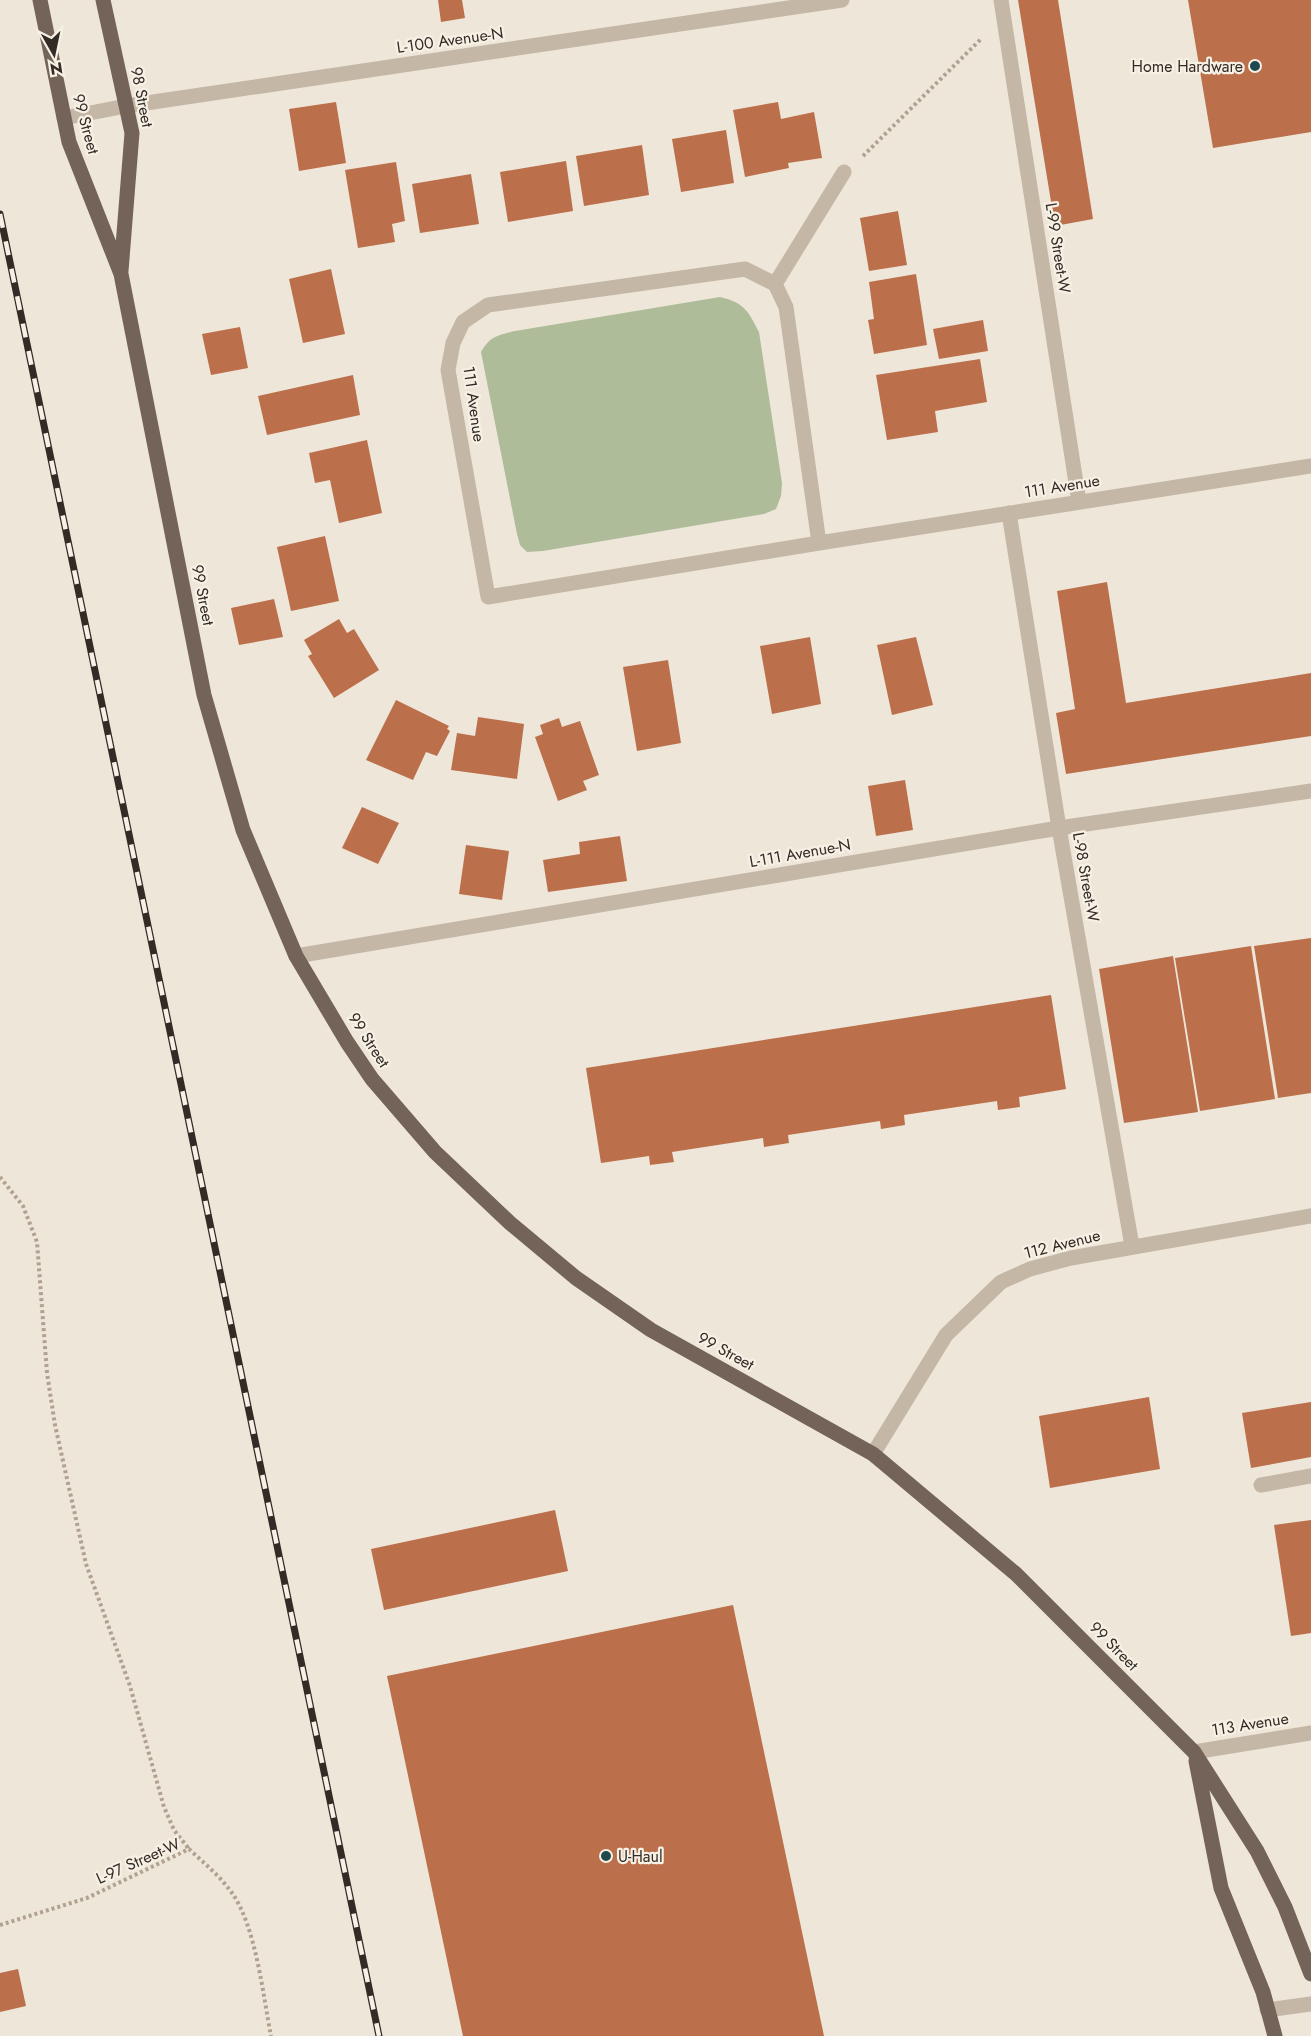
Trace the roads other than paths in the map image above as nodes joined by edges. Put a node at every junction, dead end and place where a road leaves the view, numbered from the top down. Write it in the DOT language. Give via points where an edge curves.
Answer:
graph roads {
  1 [pos="40,0"];
  2 [pos="104,0"];
  3 [pos="842,0"];
  4 [pos="1001,0"];
  5 [pos="126,106"];
  6 [pos="64,118"];
  7 [pos="844,172"];
  8 [pos="121,274"];
  9 [pos="775,284"];
  10 [pos="1311,466"];
  11 [pos="1079,502"];
  12 [pos="1009,513"];
  13 [pos="819,543"];
  14 [pos="1311,791"];
  15 [pos="1059,828"];
  16 [pos="296,956"];
  17 [pos="1311,1216"];
  18 [pos="1132,1246"];
  19 [pos="873,1454"];
  20 [pos="1311,1476"];
  21 [pos="1262,1485"];
  22 [pos="1311,1733"];
  23 [pos="1194,1752"];
  24 [pos="1311,1974"];
  25 [pos="1311,2004"];
  26 [pos="1268,2010"];
  27 [pos="1275,2036"];
  1 -- 6 [label="main road, 99 Street"];
  2 -- 5 [label="main road, 98 Street"];
  3 -- 5 [label="street, L-100 Avenue-N"];
  4 -- 11 [label="street, L-99 Street-W"];
  5 -- 6 [label="street, L-100 Avenue-N"];
  5 -- 8 [label="main road, 98 Street" via="132,133"];
  6 -- 8 [label="main road, 99 Street" via="69,142"];
  7 -- 9 [label="street"];
  8 -- 16 [label="main road, 99 Street" via="204,695 243,830"];
  9 -- 13 [label="street" via="786,307"];
  9 -- 13 [label="street, 111 Avenue" via="745,269 488,305 463,322 453,343 448,370 488,597"];
  10 -- 11 [label="street, 111 Avenue"];
  11 -- 12 [label="street, 111 Avenue"];
  12 -- 13 [label="street, 111 Avenue"];
  12 -- 15 [label="street, L-98 Street-W"];
  14 -- 15 [label="street, L-111 Avenue-N"];
  15 -- 16 [label="street, L-111 Avenue-N"];
  15 -- 18 [label="street, L-98 Street-W"];
  16 -- 19 [label="main road, 99 Street" via="372,1079 435,1152 510,1223 576,1278 651,1330"];
  17 -- 18 [label="street, 112 Avenue"];
  18 -- 19 [label="street, 112 Avenue" via="1030,1269 1001,1282 946,1335"];
  19 -- 23 [label="main road, 99 Street" via="1016,1574"];
  20 -- 21 [label="street"];
  22 -- 23 [label="street, 113 Avenue"];
  23 -- 24 [label="main road, 99 Street" via="1257,1851 1285,1907"];
  23 -- 26 [label="main road" via="1221,1888"];
  25 -- 26 [label="street"];
  26 -- 27 [label="main road"];
}
